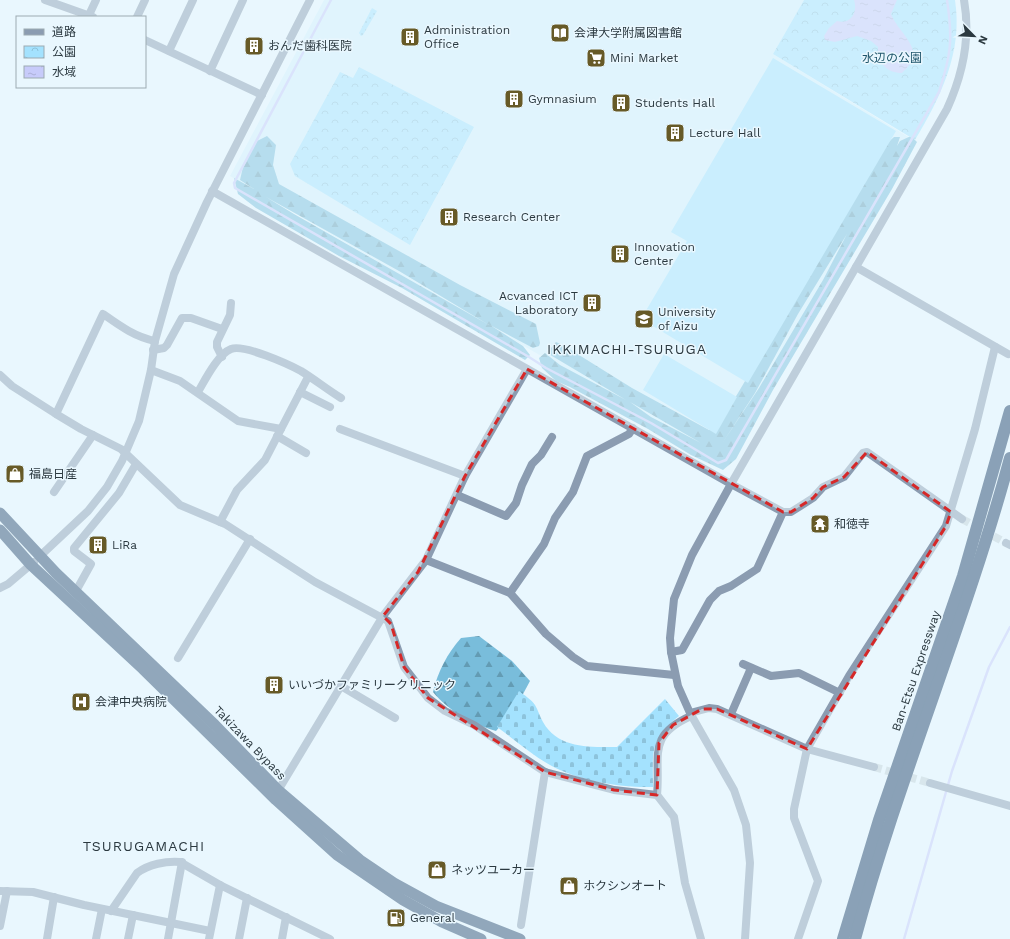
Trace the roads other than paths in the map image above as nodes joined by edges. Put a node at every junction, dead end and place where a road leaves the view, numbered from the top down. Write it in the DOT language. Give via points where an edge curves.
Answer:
graph roads {
  1 [pos="45,0"];
  2 [pos="96,0"];
  3 [pos="145,0"];
  4 [pos="193,0"];
  5 [pos="243,0"];
  6 [pos="310,0"];
  7 [pos="964,0"];
  8 [pos="91,16"];
  9 [pos="137,16"];
  10 [pos="146,40"];
  11 [pos="169,51"];
  12 [pos="210,71"];
  13 [pos="262,95"];
  14 [pos="212,191"];
  15 [pos="856,267"];
  16 [pos="231,303"];
  17 [pos="222,329"];
  18 [pos="155,341"];
  19 [pos="995,347"];
  20 [pos="153,350"];
  21 [pos="1008,354"];
  22 [pos="222,357"];
  23 [pos="527,369"];
  24 [pos="151,370"];
  25 [pos="0,375"];
  26 [pos="308,377"];
  27 [pos="198,392"];
  28 [pos="300,392"];
  29 [pos="341,398"];
  30 [pos="330,406"];
  31 [pos="1010,411"];
  32 [pos="56,414"];
  33 [pos="340,428"];
  34 [pos="632,428"];
  35 [pos="279,433"];
  36 [pos="93,435"];
  37 [pos="552,436"];
  38 [pos="126,453"];
  39 [pos="306,453"];
  40 [pos="1010,458"];
  41 [pos="136,464"];
  42 [pos="465,476"];
  43 [pos="731,484"];
  44 [pos="54,492"];
  45 [pos="457,495"];
  46 [pos="783,512"];
  47 [pos="950,512"];
  48 [pos="0,513"];
  49 [pos="962,519"];
  50 [pos="220,522"];
  51 [pos="0,530"];
  52 [pos="250,539"];
  53 [pos="39,557"];
  54 [pos="426,560"];
  55 [pos="31,565"];
  56 [pos="0,588"];
  57 [pos="76,591"];
  58 [pos="510,592"];
  59 [pos="383,616"];
  60 [pos="671,652"];
  61 [pos="178,658"];
  62 [pos="743,664"];
  63 [pos="751,668"];
  64 [pos="674,675"];
  65 [pos="341,686"];
  66 [pos="840,693"];
  67 [pos="731,714"];
  68 [pos="691,715"];
  69 [pos="395,718"];
  70 [pos="807,749"];
  71 [pos="874,767"];
  72 [pos="545,772"];
  73 [pos="930,783"];
  74 [pos="276,794"];
  75 [pos="657,795"];
  76 [pos="1010,806"];
  77 [pos="182,862"];
  78 [pos="220,885"];
  79 [pos="3,891"];
  80 [pos="54,897"];
  81 [pos="247,898"];
  82 [pos="102,909"];
  83 [pos="111,911"];
  84 [pos="133,915"];
  85 [pos="286,917"];
  86 [pos="171,923"];
  87 [pos="521,925"];
  88 [pos="0,926"];
  89 [pos="210,935"];
  90 [pos="47,939"];
  91 [pos="96,939"];
  92 [pos="128,939"];
  93 [pos="168,939"];
  94 [pos="239,939"];
  95 [pos="282,939"];
  96 [pos="330,939"];
  97 [pos="481,939"];
  98 [pos="520,939"];
  99 [pos="701,939"];
  100 [pos="745,939"];
  101 [pos="798,939"];
  102 [pos="843,939"];
  103 [pos="855,939"];
  1 -- 8 [label="street"];
  2 -- 8 [label="street"];
  3 -- 9 [label="street"];
  4 -- 11 [label="street"];
  5 -- 12 [label="street"];
  6 -- 13 [label="street"];
  7 -- 15 [label="street" via="966,45 962,70 953,96"];
  10 -- 11 [label="street"];
  11 -- 12 [label="street"];
  12 -- 13 [label="street"];
  13 -- 14 [label="street"];
  14 -- 18 [label="street" via="174,274"];
  14 -- 23 [label="street"];
  15 -- 19 [label="street"];
  15 -- 43 [label="street"];
  16 -- 17 [label="street" via="230,314"];
  17 -- 20 [label="street" via="191,318 182,318 167,345"];
  17 -- 22 [label="street" via="217,347"];
  18 -- 20 [label="street"];
  18 -- 32 [label="street" via="130,332 103,314"];
  19 -- 21 [label="street"];
  19 -- 47 [label="street" via="975,429"];
  20 -- 24 [label="street"];
  22 -- 26 [label="street" via="230,349 244,349 289,365"];
  22 -- 27 [label="street"];
  23 -- 34 [label="street"];
  23 -- 42 [label="street"];
  24 -- 27 [label="street" via="167,374"];
  24 -- 38 [label="street" via="139,421"];
  25 -- 32 [label="street" via="12,386"];
  26 -- 28 [label="street"];
  26 -- 29 [label="street"];
  27 -- 35 [label="street" via="238,421"];
  28 -- 30 [label="street"];
  28 -- 35 [label="street"];
  31 -- 102 [label="highway, Ban-Etsu Expressway" via="963,576 879,820"];
  32 -- 36 [label="street"];
  33 -- 42 [label="street"];
  34 -- 43 [label="street"];
  34 -- 58 [label="street" via="629,434 587,456 573,492 555,518 544,544"];
  35 -- 39 [label="street"];
  35 -- 50 [label="street" via="265,460 237,490"];
  36 -- 38 [label="street"];
  36 -- 44 [label="street"];
  37 -- 45 [label="street" via="541,455 532,464 516,503 506,516"];
  38 -- 41 [label="street"];
  38 -- 53 [label="street" via="112,480 88,511"];
  40 -- 103 [label="highway, Ban-Etsu Expressway" via="989,531 890,824"];
  41 -- 50 [label="street" via="180,505"];
  41 -- 57 [label="street" via="119,493 74,548 74,551 91,564"];
  42 -- 45 [label="street"];
  43 -- 46 [label="street"];
  43 -- 60 [label="street" via="676,590 671,622"];
  45 -- 54 [label="street"];
  46 -- 47 [label="street" via="791,512 813,498 823,487 844,477 866,452"];
  46 -- 60 [label="street" via="756,569 719,591 710,600 682,650"];
  47 -- 49 [label="street"];
  47 -- 66 [label="street" via="946,526"];
  48 -- 53 [label="highway, Takizawa Bypass"];
  50 -- 52 [label="street"];
  51 -- 55 [label="highway, Takizawa Bypass"];
  52 -- 59 [label="street" via="315,582"];
  52 -- 61 [label="street"];
  53 -- 55 [label="street"];
  53 -- 57 [label="highway, Takizawa Bypass"];
  54 -- 58 [label="street"];
  54 -- 59 [label="street"];
  55 -- 56 [label="street"];
  55 -- 74 [label="highway, Takizawa Bypass"];
  57 -- 74 [label="highway, Takizawa Bypass" via="215,725"];
  58 -- 64 [label="street" via="546,634 587,666"];
  59 -- 65 [label="street"];
  59 -- 72 [label="street" via="391,624 404,667 428,698"];
  60 -- 64 [label="street"];
  62 -- 63 [label="street"];
  63 -- 66 [label="street" via="771,676 800,673"];
  63 -- 67 [label="street"];
  64 -- 68 [label="street"];
  65 -- 69 [label="street"];
  65 -- 74 [label="street"];
  66 -- 70 [label="street"];
  67 -- 68 [label="street" via="709,708"];
  67 -- 70 [label="street"];
  68 -- 75 [label="street" via="673,725 659,743"];
  68 -- 100 [label="street" via="734,790 746,825 750,863"];
  70 -- 71 [label="street"];
  70 -- 101 [label="street" via="794,818 818,881"];
  72 -- 75 [label="street" via="614,790"];
  72 -- 87 [label="street"];
  73 -- 76 [label="street"];
  74 -- 97 [label="highway, Takizawa Bypass" via="336,855 385,889 442,922"];
  74 -- 98 [label="highway, Takizawa Bypass" via="360,860 394,883 436,906"];
  75 -- 99 [label="street" via="674,817 684,883"];
  77 -- 78 [label="street"];
  77 -- 83 [label="street" via="143,869 137,873"];
  77 -- 86 [label="street"];
  78 -- 81 [label="street"];
  78 -- 89 [label="street"];
  79 -- 80 [label="street" via="33,892"];
  79 -- 88 [label="street"];
  80 -- 82 [label="street"];
  80 -- 90 [label="street"];
  81 -- 85 [label="street"];
  81 -- 94 [label="street"];
  82 -- 83 [label="street"];
  82 -- 91 [label="street"];
  83 -- 84 [label="street"];
  84 -- 86 [label="street"];
  84 -- 92 [label="street"];
  85 -- 95 [label="street"];
  85 -- 96 [label="street"];
  86 -- 89 [label="street"];
  86 -- 93 [label="street"];
}
